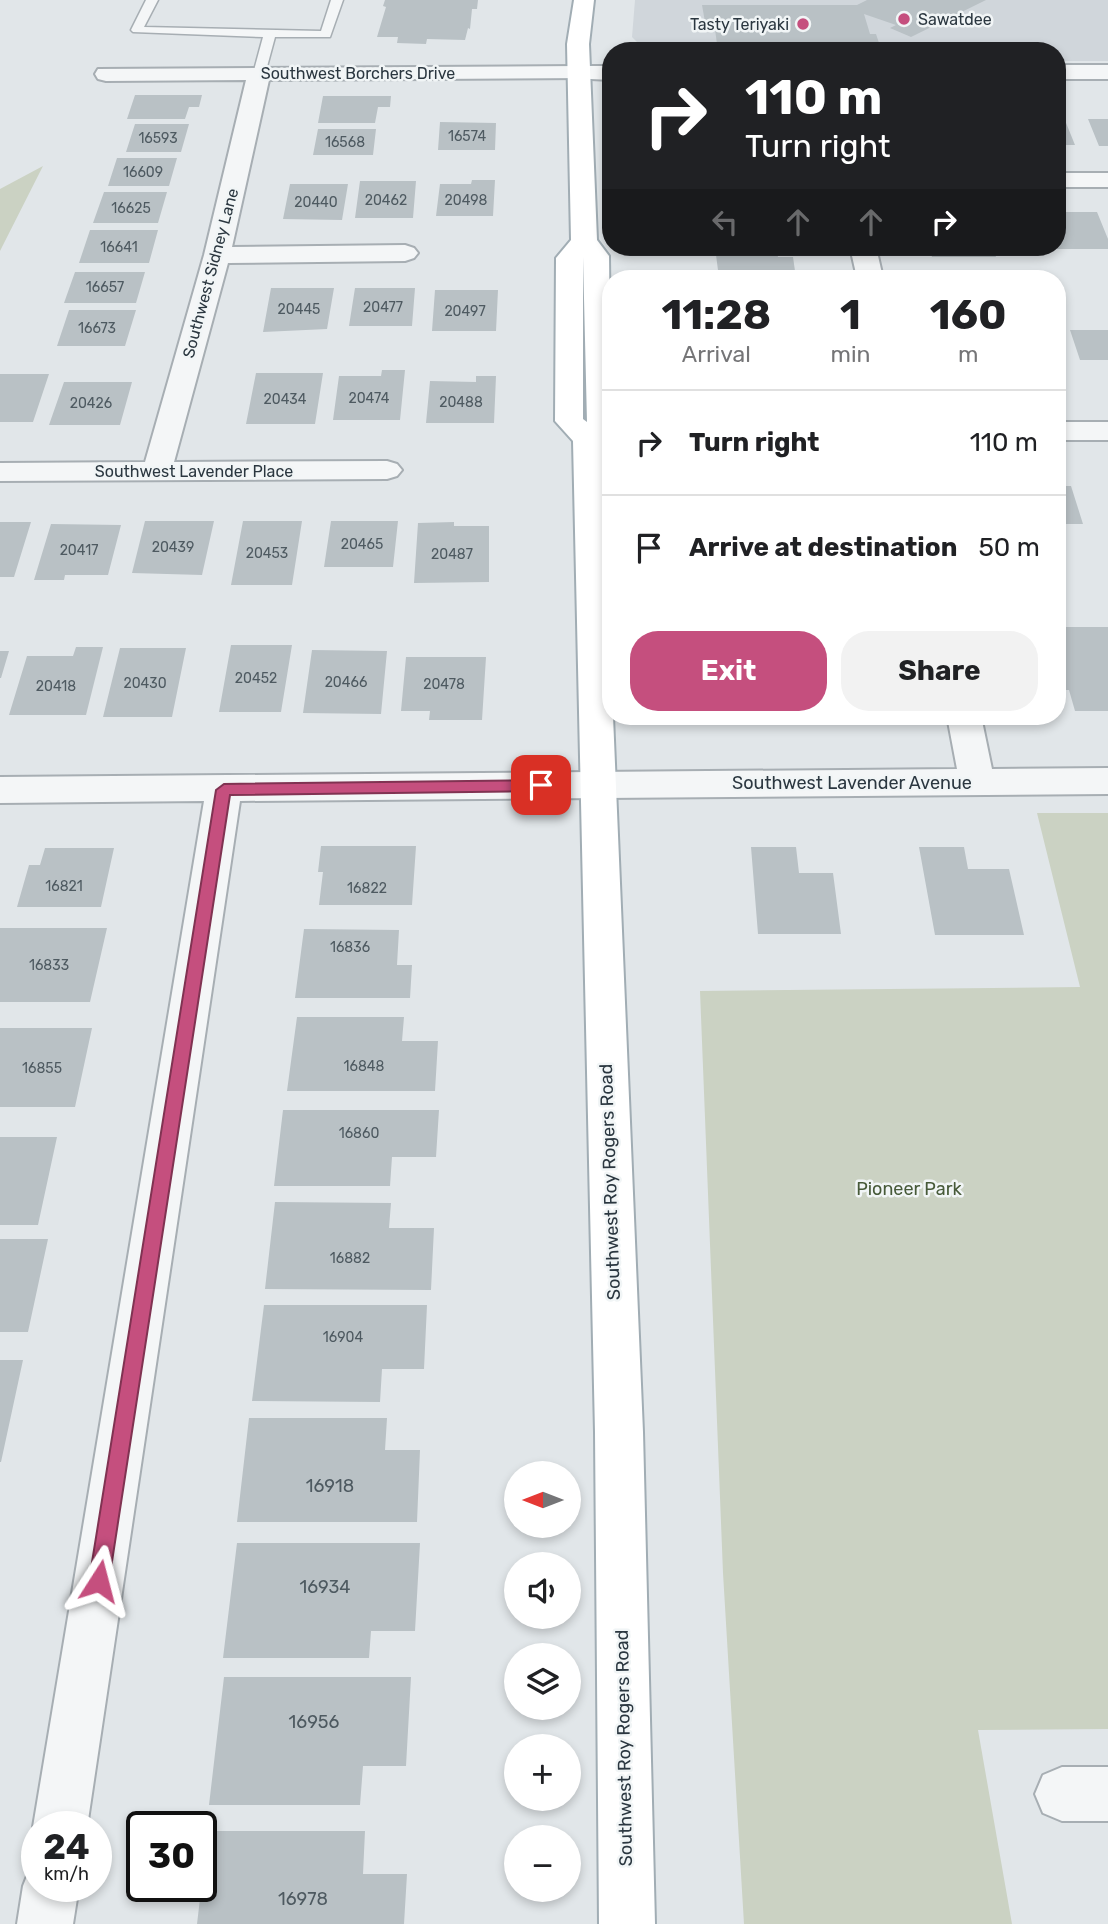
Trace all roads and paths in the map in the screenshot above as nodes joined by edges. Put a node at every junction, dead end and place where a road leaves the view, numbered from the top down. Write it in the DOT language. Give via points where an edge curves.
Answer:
graph roads {
  1 [pos="152,0"];
  2 [pos="337,0"];
  3 [pos="584,0"];
  4 [pos="270,34"];
  5 [pos="1066,72"];
  6 [pos="1108,72"];
  7 [pos="579,73"];
  8 [pos="602,73"];
  9 [pos="106,74"];
  10 [pos="258,74"];
  11 [pos="1066,180"];
  12 [pos="1108,180"];
  13 [pos="405,253"];
  14 [pos="217,255"];
  15 [pos="1066,431"];
  16 [pos="1108,431"];
  17 [pos="387,470"];
  18 [pos="157,471"];
  19 [pos="0,472"];
  20 [pos="966,725"];
  21 [pos="1108,781"];
  22 [pos="977,783"];
  23 [pos="597,785"];
  24 [pos="0,790"];
  25 [pos="224,790"];
  26 [pos="63,1811"];
  27 [pos="48,1902"];
  28 [pos="45,1924"];
  29 [pos="627,1924"];
  1 -- 4 [label="lane" via="137,30"];
  2 -- 4 [label="lane" via="326,35"];
  3 -- 7 [label="main road, Southwest Roy Rogers Road"];
  4 -- 10 [label="lane"];
  5 -- 6 [label="street"];
  7 -- 8 [label="street, Southwest Borchers Drive"];
  7 -- 10 [label="street, Southwest Borchers Drive"];
  7 -- 23 [label="main road, Southwest Roy Rogers Road" via="584,241 569,258 568,396 569,421 587,439"];
  9 -- 10 [label="street, Southwest Borchers Drive"];
  10 -- 14 [label="street, Southwest Sidney Lane"];
  11 -- 12 [label="street"];
  13 -- 14 [label="street"];
  14 -- 18 [label="street, Southwest Sidney Lane"];
  15 -- 16 [label="street"];
  17 -- 18 [label="street, Southwest Lavender Place"];
  18 -- 19 [label="street, Southwest Lavender Place"];
  20 -- 22 [label="street"];
  21 -- 22 [label="street, Southwest Lavender Avenue"];
  22 -- 23 [label="street, Southwest Lavender Avenue"];
  23 -- 25 [label="street, Southwest Lavender Avenue"];
  23 -- 29 [label="main road, Southwest Roy Rogers Road" via="619,1432"];
  24 -- 25 [label="street, Southwest Lavender Avenue"];
  25 -- 26 [label="street"];
  27 -- 28 [label="street"];
}
